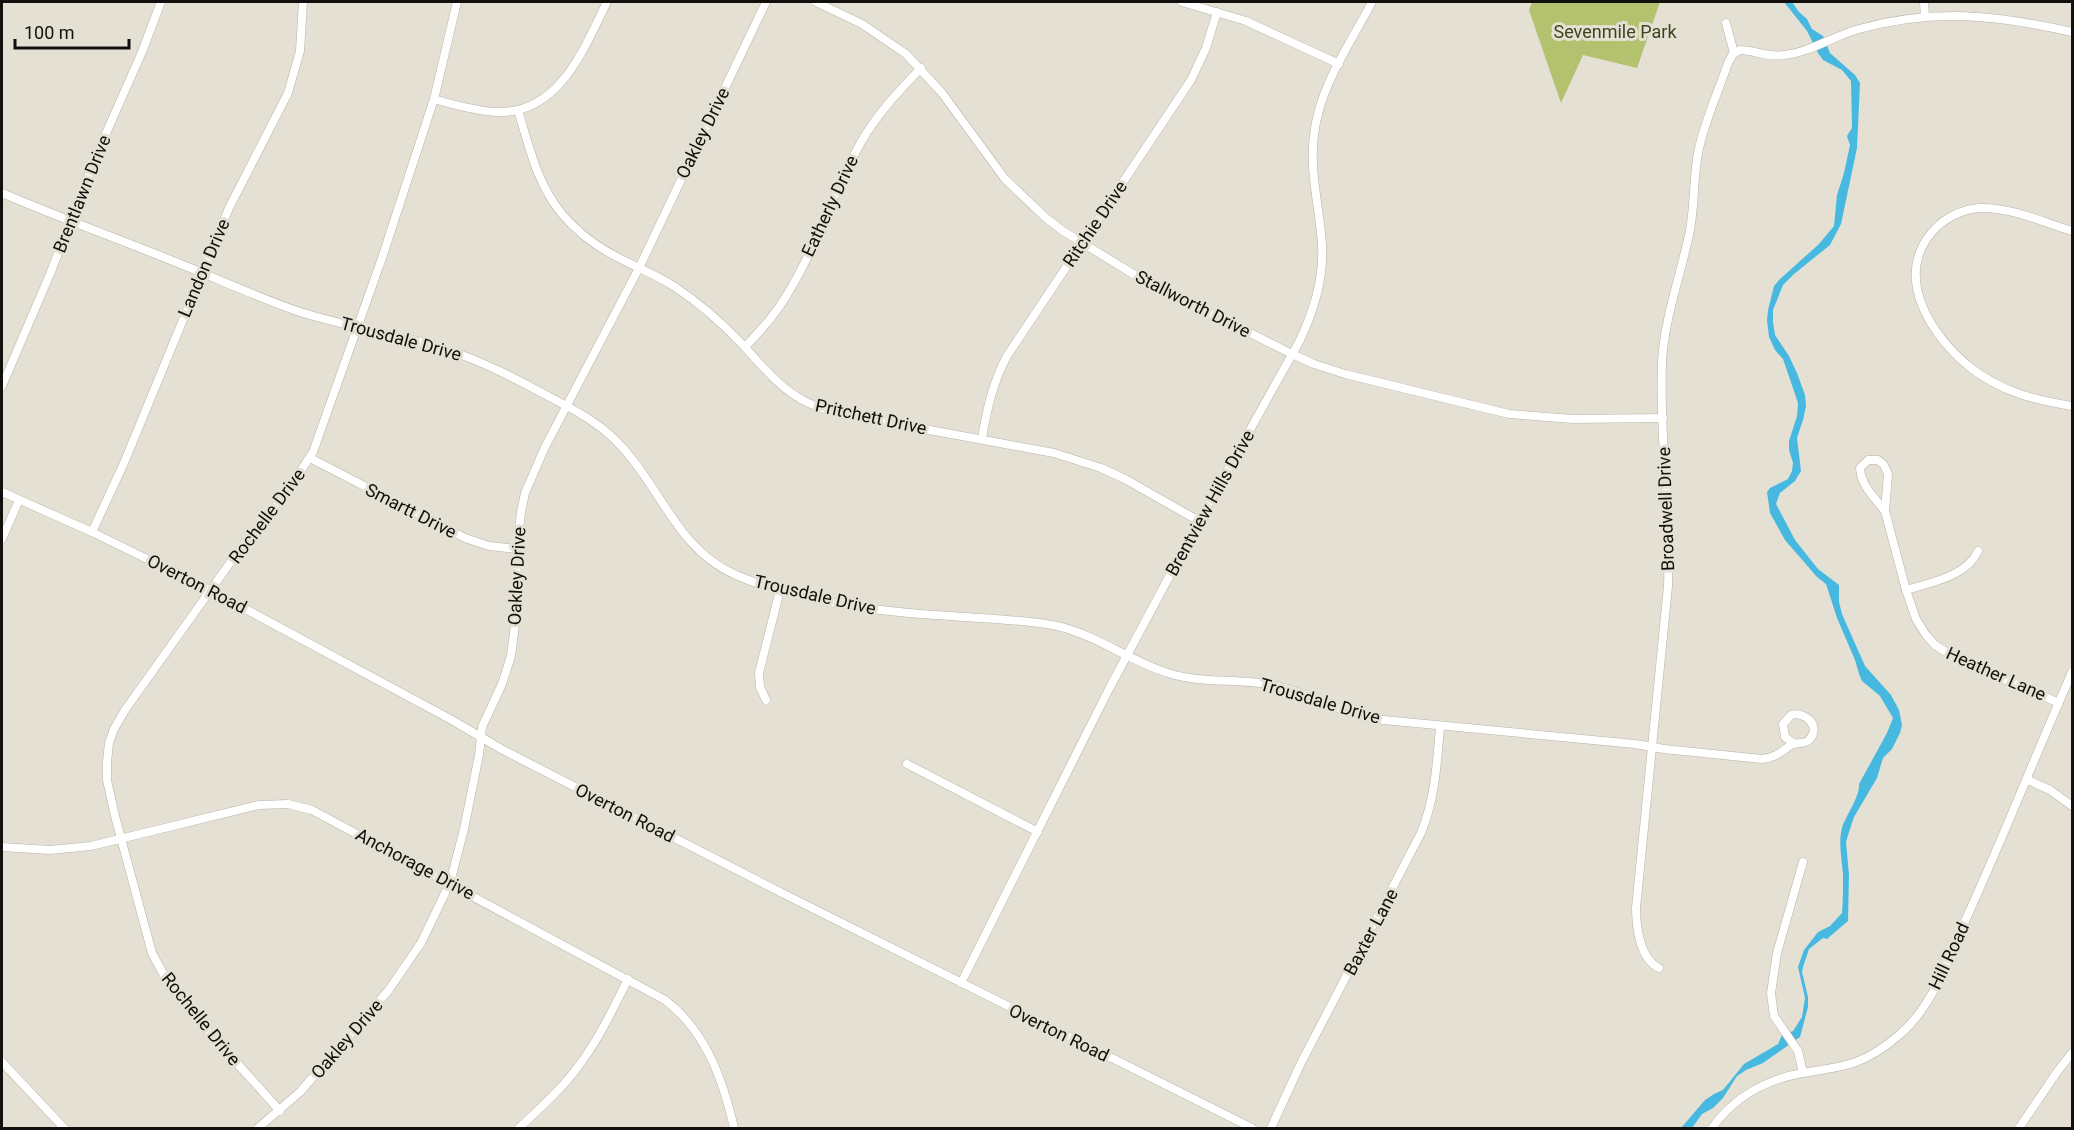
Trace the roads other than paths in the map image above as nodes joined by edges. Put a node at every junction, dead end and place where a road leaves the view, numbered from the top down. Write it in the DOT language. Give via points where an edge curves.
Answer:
graph roads {
  1 [pos="161,2"];
  2 [pos="303,2"];
  3 [pos="457,2"];
  4 [pos="607,2"];
  5 [pos="766,2"];
  6 [pos="816,2"];
  7 [pos="1182,2"];
  8 [pos="1372,2"];
  9 [pos="1924,2"];
  10 [pos="1217,12"];
  11 [pos="1925,16"];
  12 [pos="1726,23"];
  13 [pos="2073,32"];
  14 [pos="1735,52"];
  15 [pos="1339,64"];
  16 [pos="921,69"];
  17 [pos="434,99"];
  18 [pos="518,110"];
  19 [pos="2,193"];
  20 [pos="70,221"];
  21 [pos="2073,231"];
  22 [pos="1082,243"];
  23 [pos="639,268"];
  24 [pos="202,272"];
  25 [pos="358,327"];
  26 [pos="745,347"];
  27 [pos="1292,354"];
  28 [pos="2,386"];
  29 [pos="2073,406"];
  30 [pos="567,407"];
  31 [pos="1663,418"];
  32 [pos="982,438"];
  33 [pos="310,458"];
  34 [pos="2,492"];
  35 [pos="19,500"];
  36 [pos="1886,511"];
  37 [pos="1199,521"];
  38 [pos="92,532"];
  39 [pos="2,538"];
  40 [pos="517,549"];
  41 [pos="1978,551"];
  42 [pos="780,590"];
  43 [pos="1906,590"];
  44 [pos="212,591"];
  45 [pos="1127,655"];
  46 [pos="2073,672"];
  47 [pos="766,700"];
  48 [pos="2059,703"];
  49 [pos="1440,726"];
  50 [pos="481,737"];
  51 [pos="1793,744"];
  52 [pos="1652,747"];
  53 [pos="907,764"];
  54 [pos="2028,780"];
  55 [pos="2073,806"];
  56 [pos="1038,832"];
  57 [pos="121,839"];
  58 [pos="2,847"];
  59 [pos="1803,862"];
  60 [pos="450,883"];
  61 [pos="1659,968"];
  62 [pos="628,979"];
  63 [pos="961,983"];
  64 [pos="2073,1053"];
  65 [pos="2,1062"];
  66 [pos="1803,1073"];
  67 [pos="280,1111"];
  68 [pos="64,1128"];
  69 [pos="258,1128"];
  70 [pos="519,1128"];
  71 [pos="734,1128"];
  72 [pos="1252,1128"];
  73 [pos="1271,1128"];
  74 [pos="1712,1128"];
  75 [pos="2019,1128"];
  1 -- 20 [label="street, Brentlawn Drive"];
  2 -- 24 [label="street, Landon Drive" via="300,51 288,93 244,175"];
  3 -- 17 [label="street, Rochelle Drive"];
  4 -- 18 [label="street" via="565,79 544,98"];
  5 -- 23 [label="street, Oakley Drive"];
  6 -- 16 [label="street, Stallworth Drive" via="884,37"];
  7 -- 10 [label="street"];
  8 -- 15 [label="street, Brentview Hills Drive"];
  9 -- 11 [label="street"];
  10 -- 15 [label="street" via="1259,26"];
  10 -- 22 [label="street, Ritchie Drive" via="1191,80"];
  11 -- 13 [label="street" via="1999,18"];
  11 -- 14 [label="street" via="1871,26 1793,54"];
  12 -- 14 [label="street"];
  14 -- 31 [label="street, Broadwell Drive" via="1714,100 1699,152 1691,223 1663,351"];
  15 -- 27 [label="street, Brentview Hills Drive" via="1322,103 1313,143 1322,245 1319,282 1309,320"];
  16 -- 22 [label="street, Stallworth Drive" via="1005,178 1046,218"];
  16 -- 26 [label="street, Eatherly Drive" via="868,131 789,293"];
  17 -- 18 [label="street" via="479,110"];
  17 -- 25 [label="street, Rochelle Drive"];
  18 -- 23 [label="street, Pritchett Drive" via="533,161 559,210 588,238"];
  19 -- 20 [label="street, Trousdale Drive"];
  20 -- 24 [label="street, Trousdale Drive"];
  20 -- 28 [label="street, Brentlawn Drive"];
  21 -- 29 [label="street" via="2000,210 1966,210 1948,218 1930,234 1919,255 1915,275 1925,313 1942,340 1970,368 2014,393"];
  22 -- 27 [label="street, Stallworth Drive" via="1155,286"];
  22 -- 32 [label="street, Ritchie Drive" via="1000,368"];
  23 -- 26 [label="street, Pritchett Drive" via="689,297"];
  23 -- 30 [label="street, Oakley Drive"];
  24 -- 25 [label="street, Trousdale Drive" via="293,310"];
  24 -- 38 [label="street, Landon Drive"];
  25 -- 30 [label="street, Trousdale Drive" via="460,354"];
  25 -- 33 [label="street, Rochelle Drive"];
  26 -- 32 [label="street, Pritchett Drive" via="786,389 816,406"];
  27 -- 31 [label="street, Stallworth Drive" via="1345,374 1509,414 1573,419"];
  27 -- 37 [label="street, Brentview Hills Drive"];
  30 -- 40 [label="street, Oakley Drive" via="525,493"];
  30 -- 42 [label="street, Trousdale Drive" via="620,444 676,526 702,554 732,573"];
  31 -- 52 [label="street, Broadwell Drive" via="1668,569"];
  32 -- 37 [label="street, Pritchett Drive" via="1046,451 1101,468"];
  33 -- 40 [label="street, Smartt Drive" via="471,541"];
  33 -- 44 [label="street, Rochelle Drive"];
  34 -- 35 [label="street, Overton Road"];
  35 -- 38 [label="street, Overton Road"];
  35 -- 39 [label="street"];
  36 -- 36 [label="street, Heather Lane" via="1886,470 1878,460 1868,460 1860,468 1863,480"];
  36 -- 43 [label="street, Heather Lane"];
  37 -- 45 [label="street, Brentview Hills Drive"];
  38 -- 44 [label="street, Overton Road"];
  40 -- 50 [label="street, Oakley Drive" via="513,646"];
  41 -- 43 [label="street" via="1963,568"];
  42 -- 45 [label="street, Trousdale Drive" via="888,611 1052,625"];
  42 -- 47 [label="street" via="759,673"];
  43 -- 48 [label="street, Heather Lane" via="1918,623 1939,648"];
  44 -- 50 [label="street, Overton Road"];
  44 -- 57 [label="street, Rochelle Drive" via="125,710 112,735 107,780"];
  45 -- 49 [label="street, Trousdale Drive" via="1175,675 1269,684 1362,717"];
  45 -- 56 [label="street, Brentview Hills Drive"];
  46 -- 48 [label="street, Hill Road"];
  48 -- 54 [label="street, Hill Road"];
  49 -- 52 [label="street, Trousdale Drive"];
  49 -- 73 [label="street, Baxter Lane" via="1434,788 1421,833"];
  50 -- 60 [label="street, Oakley Drive"];
  50 -- 63 [label="street, Overton Road"];
  51 -- 51 [label="street" via="1805,742 1813,732 1810,720 1801,714 1788,717 1783,727 1785,737"];
  51 -- 52 [label="street, Trousdale Drive" via="1777,756 1762,759"];
  52 -- 61 [label="street, Broadwell Drive" via="1636,918 1646,954"];
  53 -- 56 [label="street"];
  54 -- 55 [label="street"];
  54 -- 66 [label="street, Hill Road" via="1941,975 1915,1018 1900,1035 1869,1056"];
  56 -- 63 [label="street, Brentview Hills Drive"];
  57 -- 58 [label="street, Anchorage Drive" via="63,850"];
  57 -- 60 [label="street, Anchorage Drive" via="251,806 288,804 319,813"];
  57 -- 67 [label="street, Rochelle Drive" via="147,939 163,974 182,1002"];
  59 -- 66 [label="street" via="1772,978 1773,1012 1800,1056"];
  60 -- 62 [label="street, Anchorage Drive"];
  60 -- 67 [label="street, Oakley Drive" via="421,943 399,977"];
  62 -- 70 [label="street" via="582,1062"];
  62 -- 71 [label="street, Anchorage Drive" via="665,1000 693,1027 716,1069"];
  63 -- 72 [label="street, Overton Road"];
  64 -- 75 [label="street"];
  65 -- 68 [label="street"];
  66 -- 74 [label="street, Hill Road" via="1755,1089 1732,1105"];
  67 -- 69 [label="street, Oakley Drive"];
}
